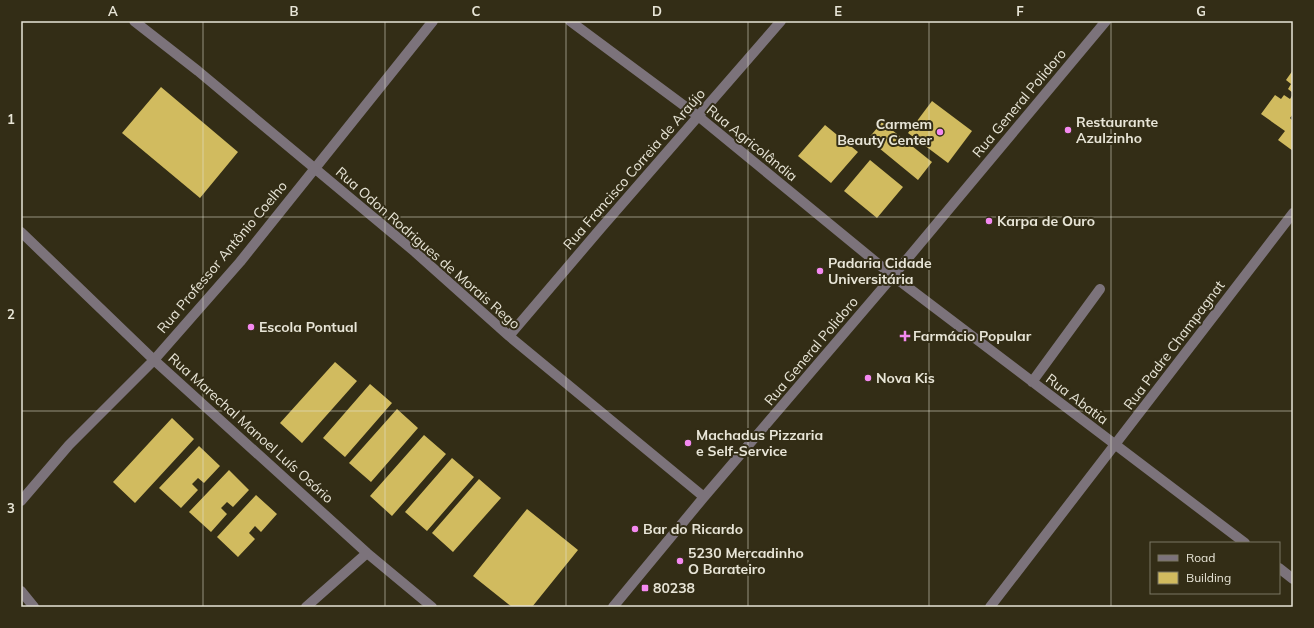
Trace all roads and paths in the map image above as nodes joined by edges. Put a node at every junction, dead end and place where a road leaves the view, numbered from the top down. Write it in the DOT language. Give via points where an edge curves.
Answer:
graph roads {
  1 [pos="134,21"];
  2 [pos="433,21"];
  3 [pos="570,21"];
  4 [pos="781,21"];
  5 [pos="1106,21"];
  6 [pos="698,116"];
  7 [pos="314,168"];
  8 [pos="1293,213"];
  9 [pos="21,232"];
  10 [pos="893,276"];
  11 [pos="1100,289"];
  12 [pos="509,336"];
  13 [pos="154,360"];
  14 [pos="1032,382"];
  15 [pos="1115,445"];
  16 [pos="704,497"];
  17 [pos="21,501"];
  18 [pos="1245,542"];
  19 [pos="367,553"];
  20 [pos="1280,569"];
  21 [pos="1293,579"];
  22 [pos="21,591"];
  23 [pos="34,607"];
  24 [pos="306,607"];
  25 [pos="432,607"];
  26 [pos="613,607"];
  27 [pos="990,607"];
  1 -- 7 [label="street, Rua Odon Rodrigues de Morais Rego"];
  2 -- 7 [label="street, Rua Professor Antônio Coelho"];
  3 -- 6 [label="street, Rua Agricolândia"];
  4 -- 6 [label="street, Rua Francisco Correia de Araújo"];
  5 -- 10 [label="street, Rua General Polidoro"];
  6 -- 10 [label="street, Rua Agricolândia"];
  6 -- 12 [label="street, Rua Francisco Correia de Araújo"];
  7 -- 12 [label="street, Rua Odon Rodrigues de Morais Rego" via="415,252"];
  7 -- 13 [label="street, Rua Professor Antônio Coelho" via="240,262"];
  8 -- 15 [label="street, Rua Padre Champagnat"];
  9 -- 13 [label="street, Rua Marechal Manoel Luís Osório"];
  10 -- 14 [label="street, Rua Abatia"];
  10 -- 16 [label="street, Rua General Polidoro"];
  11 -- 14 [label="street"];
  12 -- 16 [label="street, Rua Odon Rodrigues de Morais Rego"];
  13 -- 17 [label="street, Rua Professor Antônio Coelho" via="69,445"];
  13 -- 19 [label="street, Rua Marechal Manoel Luís Osório"];
  14 -- 15 [label="street, Rua Abatia"];
  15 -- 18 [label="street, Rua Abatia"];
  15 -- 27 [label="street, Rua Padre Champagnat"];
  16 -- 26 [label="street, Rua General Polidoro"];
  19 -- 24 [label="street"];
  19 -- 25 [label="street, Rua Marechal Manoel Luís Osório"];
  20 -- 21 [label="street"];
  22 -- 23 [label="street"];
}
